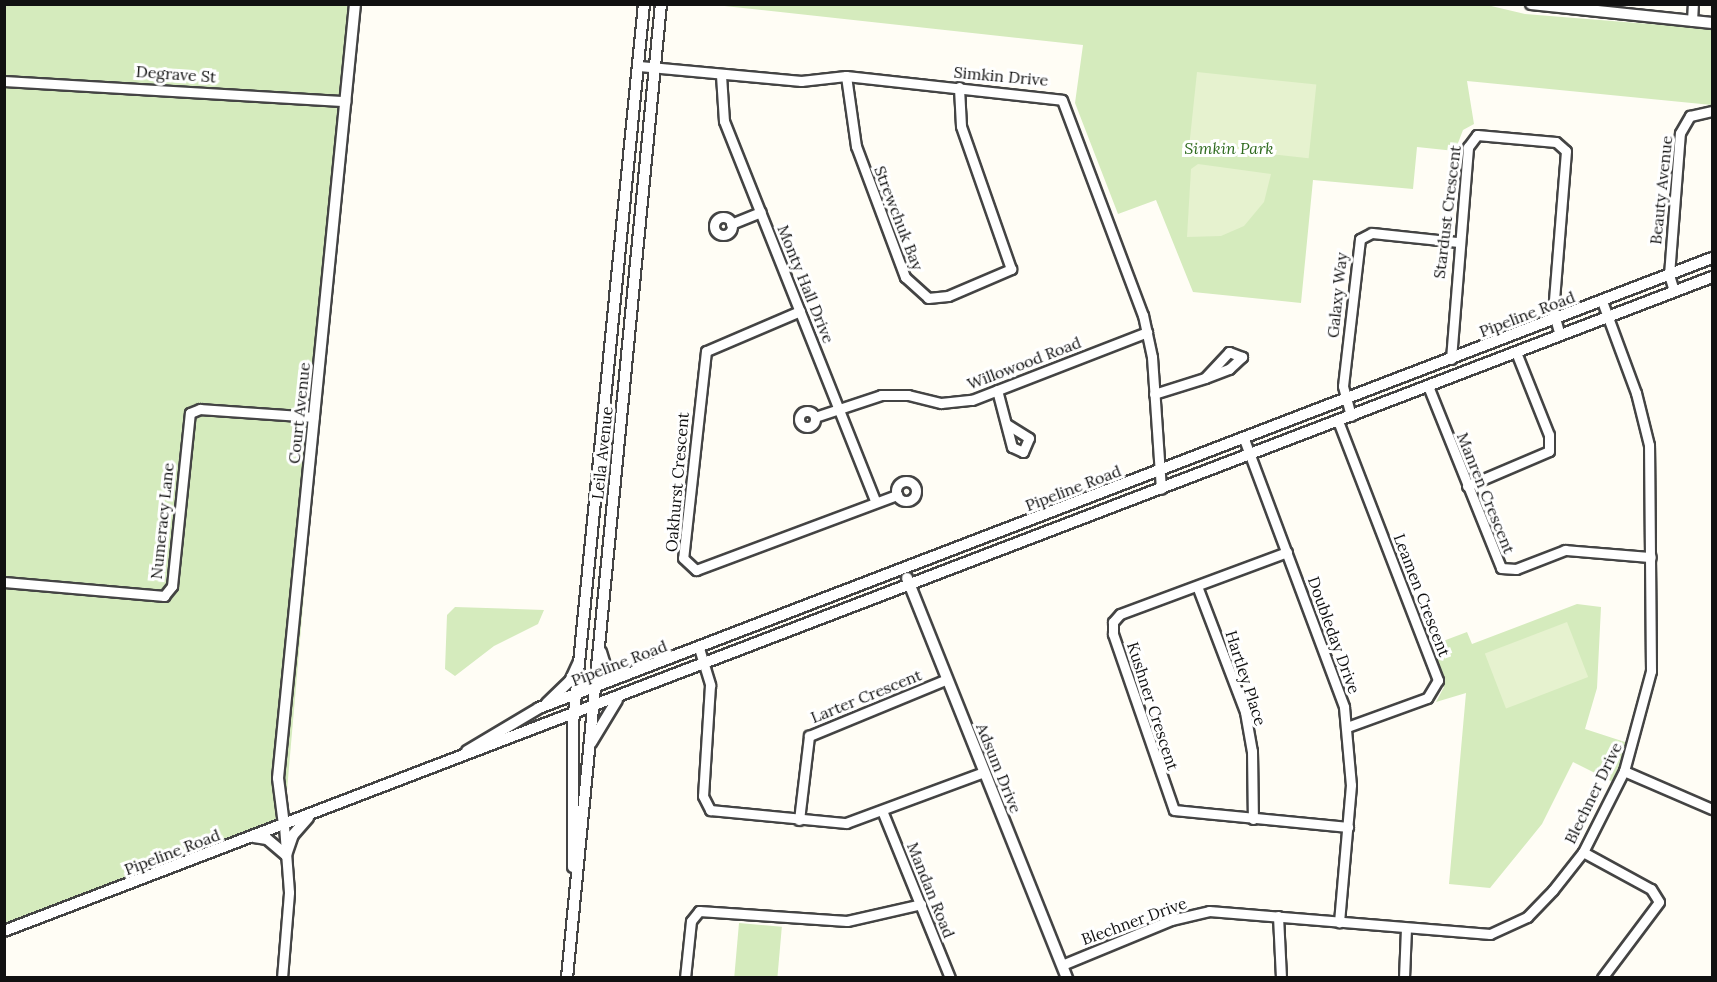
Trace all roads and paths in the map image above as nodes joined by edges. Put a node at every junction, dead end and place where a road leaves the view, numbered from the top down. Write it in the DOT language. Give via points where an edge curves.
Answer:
graph roads {
  1 [pos="355,4"];
  2 [pos="644,4"];
  3 [pos="661,4"];
  4 [pos="1531,4"];
  5 [pos="1693,4"];
  6 [pos="1575,7"];
  7 [pos="1692,21"];
  8 [pos="1713,23"];
  9 [pos="639,66"];
  10 [pos="654,68"];
  11 [pos="721,75"];
  12 [pos="846,76"];
  13 [pos="4,81"];
  14 [pos="959,87"];
  15 [pos="345,101"];
  16 [pos="1713,111"];
  17 [pos="761,212"];
  18 [pos="731,224"];
  19 [pos="1457,242"];
  20 [pos="1713,258"];
  21 [pos="1669,275"];
  22 [pos="1713,277"];
  23 [pos="1674,291"];
  24 [pos="1602,301"];
  25 [pos="800,311"];
  26 [pos="1608,317"];
  27 [pos="1554,319"];
  28 [pos="1147,332"];
  29 [pos="1560,335"];
  30 [pos="1516,352"];
  31 [pos="1451,359"];
  32 [pos="1205,378"];
  33 [pos="1428,386"];
  34 [pos="997,390"];
  35 [pos="1154,394"];
  36 [pos="1345,400"];
  37 [pos="840,409"];
  38 [pos="1351,416"];
  39 [pos="314,417"];
  40 [pos="815,417"];
  41 [pos="1338,421"];
  42 [pos="1006,424"];
  43 [pos="1244,438"];
  44 [pos="1251,454"];
  45 [pos="1156,472"];
  46 [pos="1467,486"];
  47 [pos="1161,489"];
  48 [pos="897,495"];
  49 [pos="876,502"];
  50 [pos="1287,552"];
  51 [pos="1650,557"];
  52 [pos="903,570"];
  53 [pos="4,582"];
  54 [pos="909,585"];
  55 [pos="1197,586"];
  56 [pos="599,644"];
  57 [pos="699,648"];
  58 [pos="583,655"];
  59 [pos="706,664"];
  60 [pos="630,675"];
  61 [pos="947,679"];
  62 [pos="595,688"];
  63 [pos="579,695"];
  64 [pos="620,698"];
  65 [pos="539,708"];
  66 [pos="592,708"];
  67 [pos="575,714"];
  68 [pos="1347,727"];
  69 [pos="588,748"];
  70 [pos="452,761"];
  71 [pos="1624,771"];
  72 [pos="984,772"];
  73 [pos="1711,805"];
  74 [pos="883,813"];
  75 [pos="310,815"];
  76 [pos="1253,819"];
  77 [pos="799,820"];
  78 [pos="284,825"];
  79 [pos="1348,827"];
  80 [pos="254,837"];
  81 [pos="1583,852"];
  82 [pos="286,855"];
  83 [pos="574,903"];
  84 [pos="921,904"];
  85 [pos="1278,916"];
  86 [pos="1339,922"];
  87 [pos="1406,928"];
  88 [pos="4,932"];
  89 [pos="1062,965"];
  90 [pos="282,978"];
  91 [pos="567,978"];
  92 [pos="686,978"];
  93 [pos="950,978"];
  94 [pos="1067,978"];
  95 [pos="1281,978"];
  96 [pos="1404,978"];
  97 [pos="1602,978"];
  1 -- 15 [label="street, Court Avenue"];
  2 -- 9 [label="street, Leila Avenue"];
  3 -- 10 [label="street, Leila Avenue"];
  4 -- 6 [label="street"];
  5 -- 7 [label="street"];
  6 -- 7 [label="street"];
  7 -- 8 [label="street"];
  9 -- 10 [label="street, Simkin Drive"];
  9 -- 58 [label="street, Leila Avenue"];
  10 -- 11 [label="street, Simkin Drive"];
  10 -- 56 [label="street, Leila Avenue"];
  11 -- 12 [label="street, Simkin Drive" via="801,81"];
  11 -- 17 [label="street, Monty Hall Drive" via="724,121"];
  12 -- 14 [label="street, Simkin Drive"];
  12 -- 14 [label="street, Strewchuk Bay" via="856,146 905,277 928,298 948,296 1011,269 962,126"];
  13 -- 15 [label="street, Degrave St"];
  14 -- 28 [label="street, Simkin Drive" via="1062,100"];
  15 -- 39 [label="street, Court Avenue"];
  16 -- 21 [label="street, Beauty Avenue" via="1690,116 1680,133"];
  17 -- 18 [label="street"];
  17 -- 25 [label="street, Monty Hall Drive"];
  19 -- 27 [label="street, Stardust Crescent" via="1471,139 1483,134 1562,144 1568,158"];
  19 -- 31 [label="street, Stardust Crescent"];
  19 -- 36 [label="street, Galaxy Way" via="1372,233 1360,239"];
  20 -- 21 [label="street, Pipeline Road"];
  21 -- 23 [label="street, Beauty Avenue"];
  21 -- 24 [label="street, Pipeline Road"];
  22 -- 23 [label="street, Pipeline Road"];
  23 -- 26 [label="street, Pipeline Road"];
  24 -- 26 [label="street, Blechner Drive"];
  24 -- 27 [label="street, Pipeline Road"];
  25 -- 37 [label="street, Monty Hall Drive"];
  25 -- 49 [label="street, Oakhurst Crescent" via="706,351 684,558 696,570"];
  26 -- 29 [label="street, Pipeline Road"];
  26 -- 51 [label="street, Blechner Drive" via="1645,426"];
  27 -- 29 [label="street, Stardust Crescent"];
  27 -- 31 [label="street, Pipeline Road"];
  28 -- 34 [label="street, Willowood Road"];
  28 -- 35 [label="street, Simkin Drive"];
  29 -- 30 [label="street, Pipeline Road"];
  30 -- 33 [label="street, Pipeline Road"];
  30 -- 46 [label="street" via="1549,435 1549,451"];
  31 -- 36 [label="street, Pipeline Road"];
  32 -- 35 [label="street"];
  33 -- 38 [label="street, Pipeline Road"];
  33 -- 46 [label="street, Manren Crescent"];
  34 -- 37 [label="street, Willowood Road" via="956,403 881,395"];
  34 -- 42 [label="street"];
  35 -- 45 [label="street, Simkin Drive"];
  36 -- 38 [label="street, Galaxy Way"];
  36 -- 43 [label="street, Pipeline Road"];
  37 -- 40 [label="street, Willowood Road"];
  37 -- 49 [label="street, Monty Hall Drive"];
  38 -- 41 [label="street, Pipeline Road"];
  39 -- 53 [label="street, Numeracy Lane" via="200,409 190,413 172,586 164,596"];
  39 -- 78 [label="street, Court Avenue" via="278,778"];
  41 -- 44 [label="street, Pipeline Road"];
  41 -- 68 [label="street, Leamen Crescent" via="1438,680 1427,698"];
  43 -- 44 [label="street, Doubleday Drive"];
  43 -- 45 [label="street, Pipeline Road"];
  44 -- 47 [label="street, Pipeline Road"];
  44 -- 50 [label="street, Doubleday Drive"];
  45 -- 47 [label="street, Simkin Drive"];
  45 -- 52 [label="street, Pipeline Road"];
  46 -- 51 [label="street, Manren Crescent" via="1501,568 1516,569 1565,550"];
  47 -- 54 [label="street, Pipeline Road"];
  48 -- 49 [label="street, Oakhurst Crescent"];
  50 -- 55 [label="street, Kushner Crescent"];
  50 -- 68 [label="street, Doubleday Drive" via="1328,657"];
  51 -- 71 [label="street, Blechner Drive" via="1651,671"];
  52 -- 54 [label="street, Adsum Drive"];
  52 -- 57 [label="street, Pipeline Road"];
  54 -- 59 [label="street, Pipeline Road"];
  54 -- 61 [label="street, Adsum Drive"];
  55 -- 76 [label="street, Hartley Place" via="1245,712 1252,751"];
  55 -- 76 [label="street, Kushner Crescent" via="1120,614 1113,622 1113,634 1169,805 1182,812"];
  56 -- 60 [label="street" via="606,668"];
  56 -- 62 [label="street, Leila Avenue"];
  57 -- 59 [label="street"];
  57 -- 60 [label="street, Pipeline Road"];
  58 -- 63 [label="street, Leila Avenue"];
  58 -- 65 [label="street" via="570,681"];
  59 -- 64 [label="street, Pipeline Road"];
  59 -- 77 [label="street" via="710,715 704,802 720,812"];
  60 -- 62 [label="street, Pipeline Road"];
  61 -- 72 [label="street, Adsum Drive"];
  61 -- 77 [label="street, Larter Crescent" via="809,736"];
  62 -- 63 [label="street, Pipeline Road"];
  62 -- 66 [label="street, Leila Avenue"];
  63 -- 65 [label="street, Pipeline Road"];
  63 -- 67 [label="street, Leila Avenue"];
  64 -- 66 [label="street, Pipeline Road"];
  64 -- 69 [label="street"];
  65 -- 70 [label="street, Pipeline Road"];
  66 -- 67 [label="street, Pipeline Road"];
  66 -- 69 [label="street, Leila Avenue"];
  67 -- 70 [label="street, Pipeline Road"];
  67 -- 83 [label="street, Leila Avenue" via="569,772"];
  68 -- 79 [label="street, Doubleday Drive"];
  69 -- 83 [label="street, Leila Avenue"];
  70 -- 75 [label="street, Pipeline Road"];
  71 -- 73 [label="street"];
  71 -- 81 [label="street, Blechner Drive"];
  72 -- 74 [label="street"];
  72 -- 89 [label="street, Adsum Drive"];
  74 -- 77 [label="street" via="846,823"];
  74 -- 84 [label="street, Mandan Road"];
  75 -- 78 [label="street, Pipeline Road"];
  75 -- 82 [label="street" via="293,835"];
  76 -- 79 [label="street, Kushner Crescent"];
  78 -- 80 [label="street, Pipeline Road"];
  78 -- 82 [label="street"];
  79 -- 86 [label="street, Doubleday Drive"];
  80 -- 82 [label="street" via="267,839"];
  80 -- 88 [label="street, Pipeline Road"];
  81 -- 87 [label="street, Blechner Drive" via="1537,908 1508,928 1480,935"];
  81 -- 97 [label="street" via="1651,889 1659,902"];
  82 -- 90 [label="street"];
  83 -- 91 [label="street, Leila Avenue"];
  84 -- 92 [label="street" via="848,921 699,911 691,921"];
  84 -- 93 [label="street, Mandan Road"];
  85 -- 86 [label="street, Blechner Drive"];
  85 -- 89 [label="street, Blechner Drive" via="1220,910 1186,916"];
  85 -- 95 [label="street"];
  86 -- 87 [label="street, Blechner Drive"];
  87 -- 96 [label="street"];
  89 -- 94 [label="street, Adsum Drive"];
}
